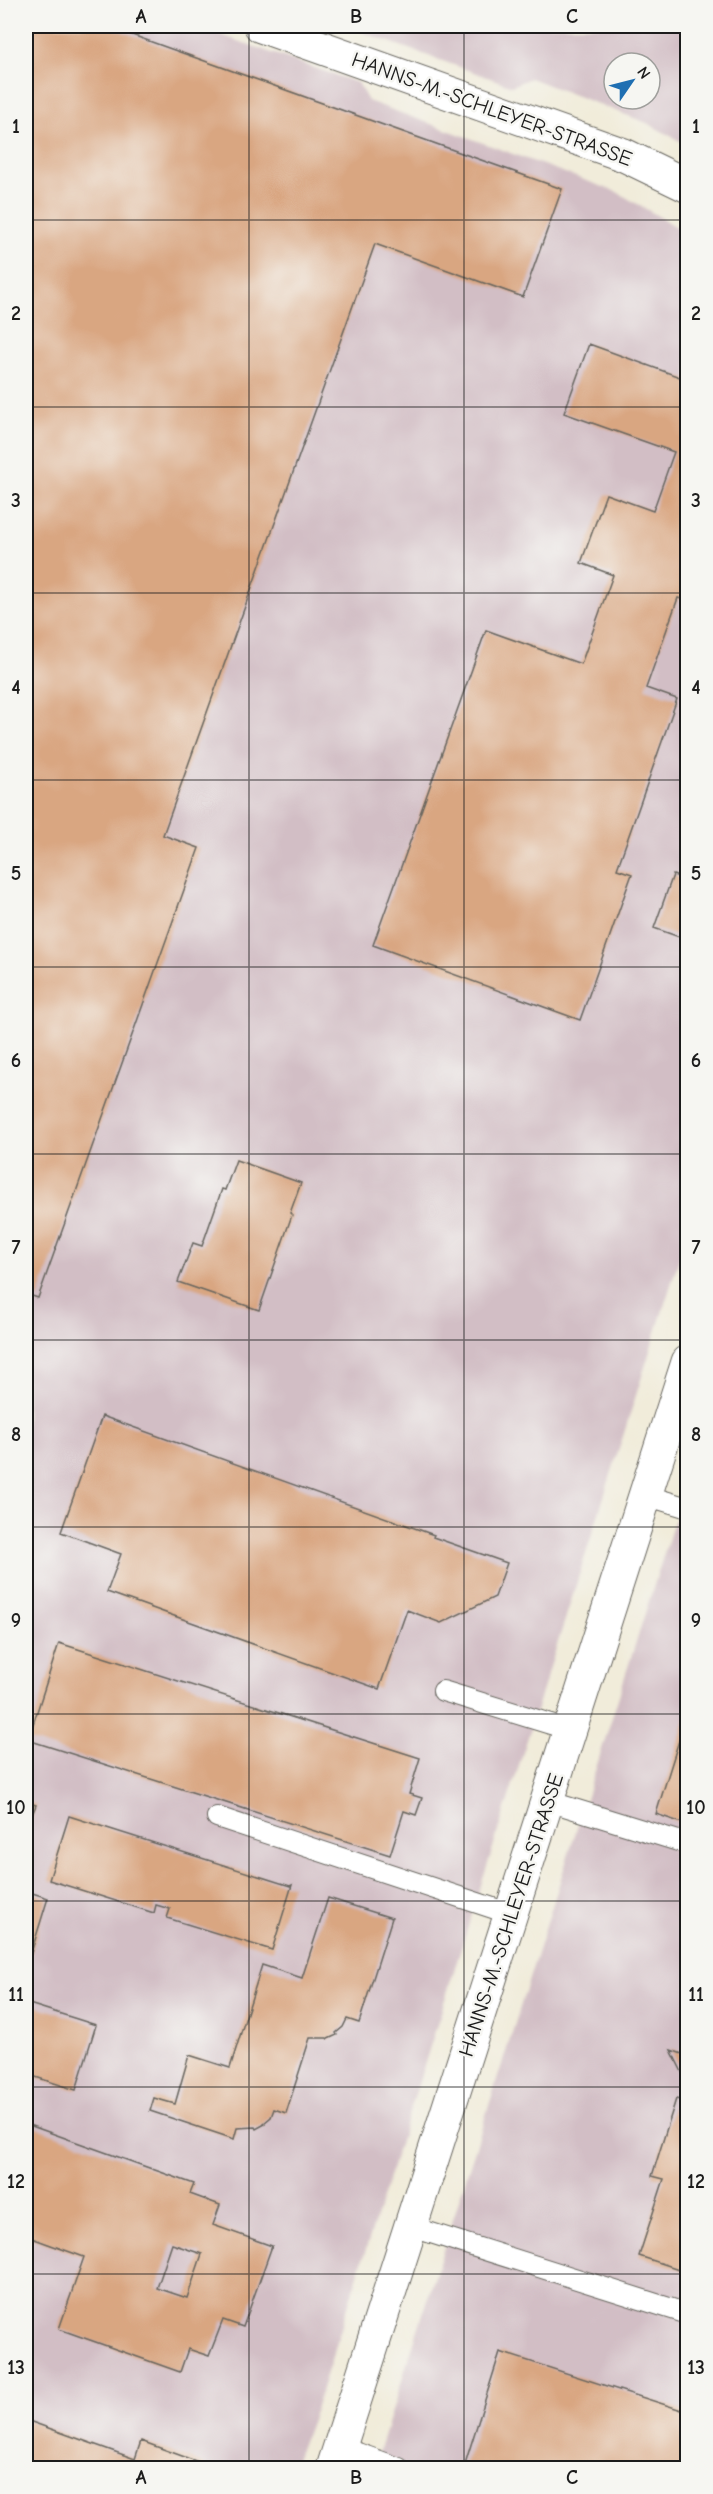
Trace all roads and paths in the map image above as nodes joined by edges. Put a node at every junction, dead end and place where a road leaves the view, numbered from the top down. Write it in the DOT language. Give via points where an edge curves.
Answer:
graph roads {
  1 [pos="261,26"];
  2 [pos="687,186"];
  3 [pos="687,1362"];
  4 [pos="645,1495"];
  5 [pos="687,1508"];
  6 [pos="443,1691"];
  7 [pos="570,1730"];
  8 [pos="548,1801"];
  9 [pos="218,1817"];
  10 [pos="687,1844"];
  11 [pos="511,1914"];
  12 [pos="412,2227"];
  13 [pos="687,2314"];
  14 [pos="337,2458"];
  15 [pos="399,2469"];
  1 -- 2 [label="street, HANNS-M.-SCHLEYER-STRASSE" via="624,155"];
  3 -- 4 [label="street, HANNS-M.-SCHLEYER-STRASSE"];
  4 -- 5 [label="lane"];
  4 -- 7 [label="street, HANNS-M.-SCHLEYER-STRASSE"];
  6 -- 7 [label="lane"];
  7 -- 8 [label="street, HANNS-M.-SCHLEYER-STRASSE"];
  8 -- 10 [label="lane"];
  8 -- 11 [label="street, HANNS-M.-SCHLEYER-STRASSE"];
  9 -- 11 [label="lane"];
  11 -- 12 [label="street, HANNS-M.-SCHLEYER-STRASSE"];
  12 -- 13 [label="lane"];
  12 -- 14 [label="street, HANNS-M.-SCHLEYER-STRASSE"];
  14 -- 15 [label="lane"];
}
